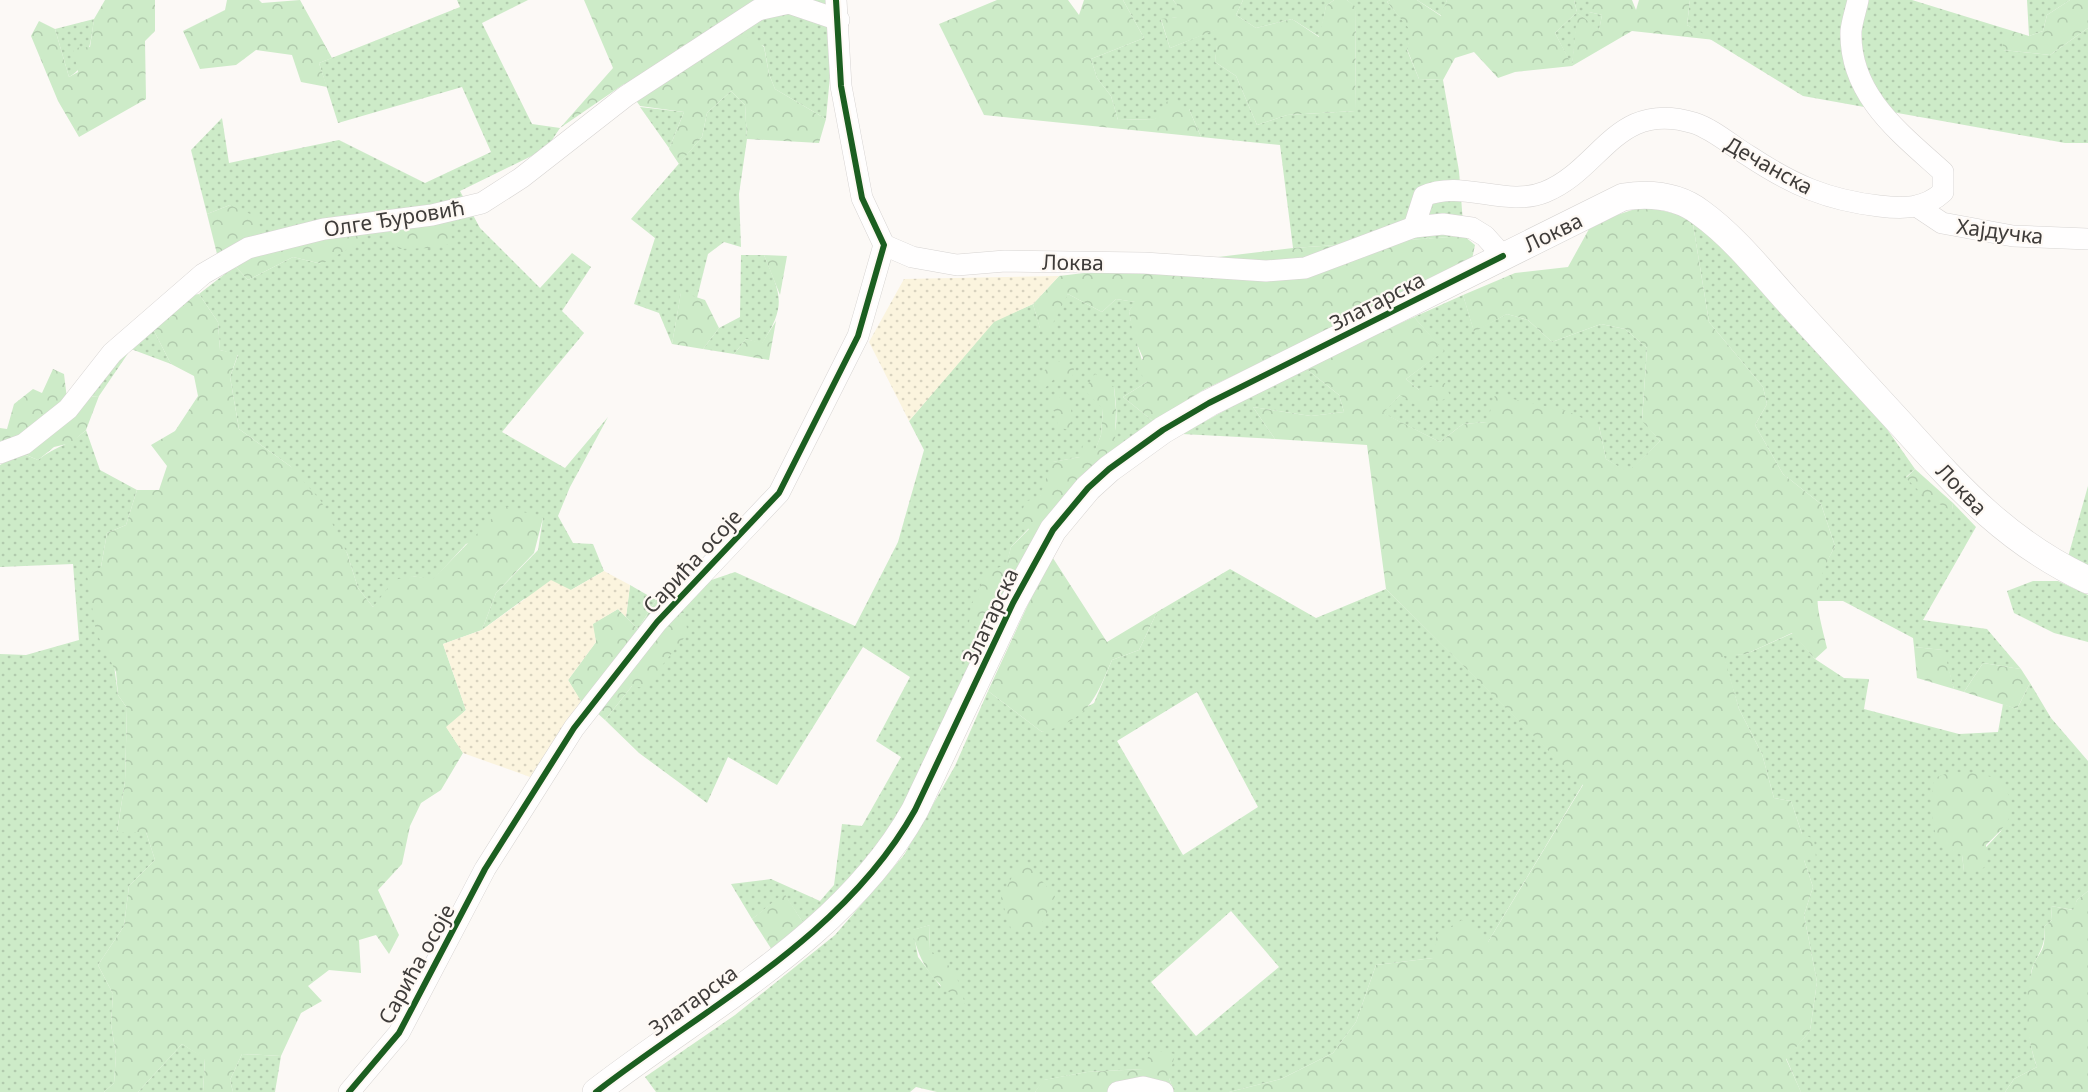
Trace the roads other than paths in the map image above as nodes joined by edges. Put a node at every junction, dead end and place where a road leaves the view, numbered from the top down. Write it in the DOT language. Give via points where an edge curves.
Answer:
graph roads {
  1 [pos="1858,0"];
  2 [pos="838,10"];
  3 [pos="1918,207"];
  4 [pos="1414,227"];
  5 [pos="2088,239"];
  6 [pos="884,245"];
  7 [pos="1503,256"];
  8 [pos="0,453"];
  9 [pos="2088,580"];
  10 [pos="349,1092"];
  11 [pos="596,1092"];
  12 [pos="1118,1092"];
  13 [pos="1163,1092"];
  1 -- 3 [label="street" via="1851,30 1854,65 1862,85 1884,118 1943,172 1943,192 1933,202"];
  2 -- 6 [label="street" via="841,86 862,198"];
  2 -- 8 [label="street, Олге Ђуровић" via="789,3 758,10 626,96 521,178 482,203 432,215 324,229 248,248 202,274 112,353 68,409 24,444"];
  3 -- 4 [label="street, Дечанска" via="1855,203 1807,190 1698,124 1672,119 1629,126 1557,185 1538,194 1434,191 1424,196"];
  3 -- 5 [label="street, Хајдучка" via="1942,223 2013,236"];
  4 -- 6 [label="street, Локва" via="1305,268 1266,271 1144,263 1005,261 957,265 912,257"];
  4 -- 7 [label="street, Локва" via="1443,224 1472,228"];
  6 -- 10 [label="street, Сарића осоје" via="858,336 779,493 657,622 574,728 485,870 399,1033"];
  7 -- 9 [label="main road, Локва" via="1623,197 1664,197 1692,207 1719,228 1769,280 1984,512 2049,561"];
  7 -- 11 [label="main road, Златарска" via="1209,403 1153,436 1102,475 1042,548 915,810 874,871 845,903 789,951"];
  12 -- 13 [label="street" via="1143,1087"];
}
